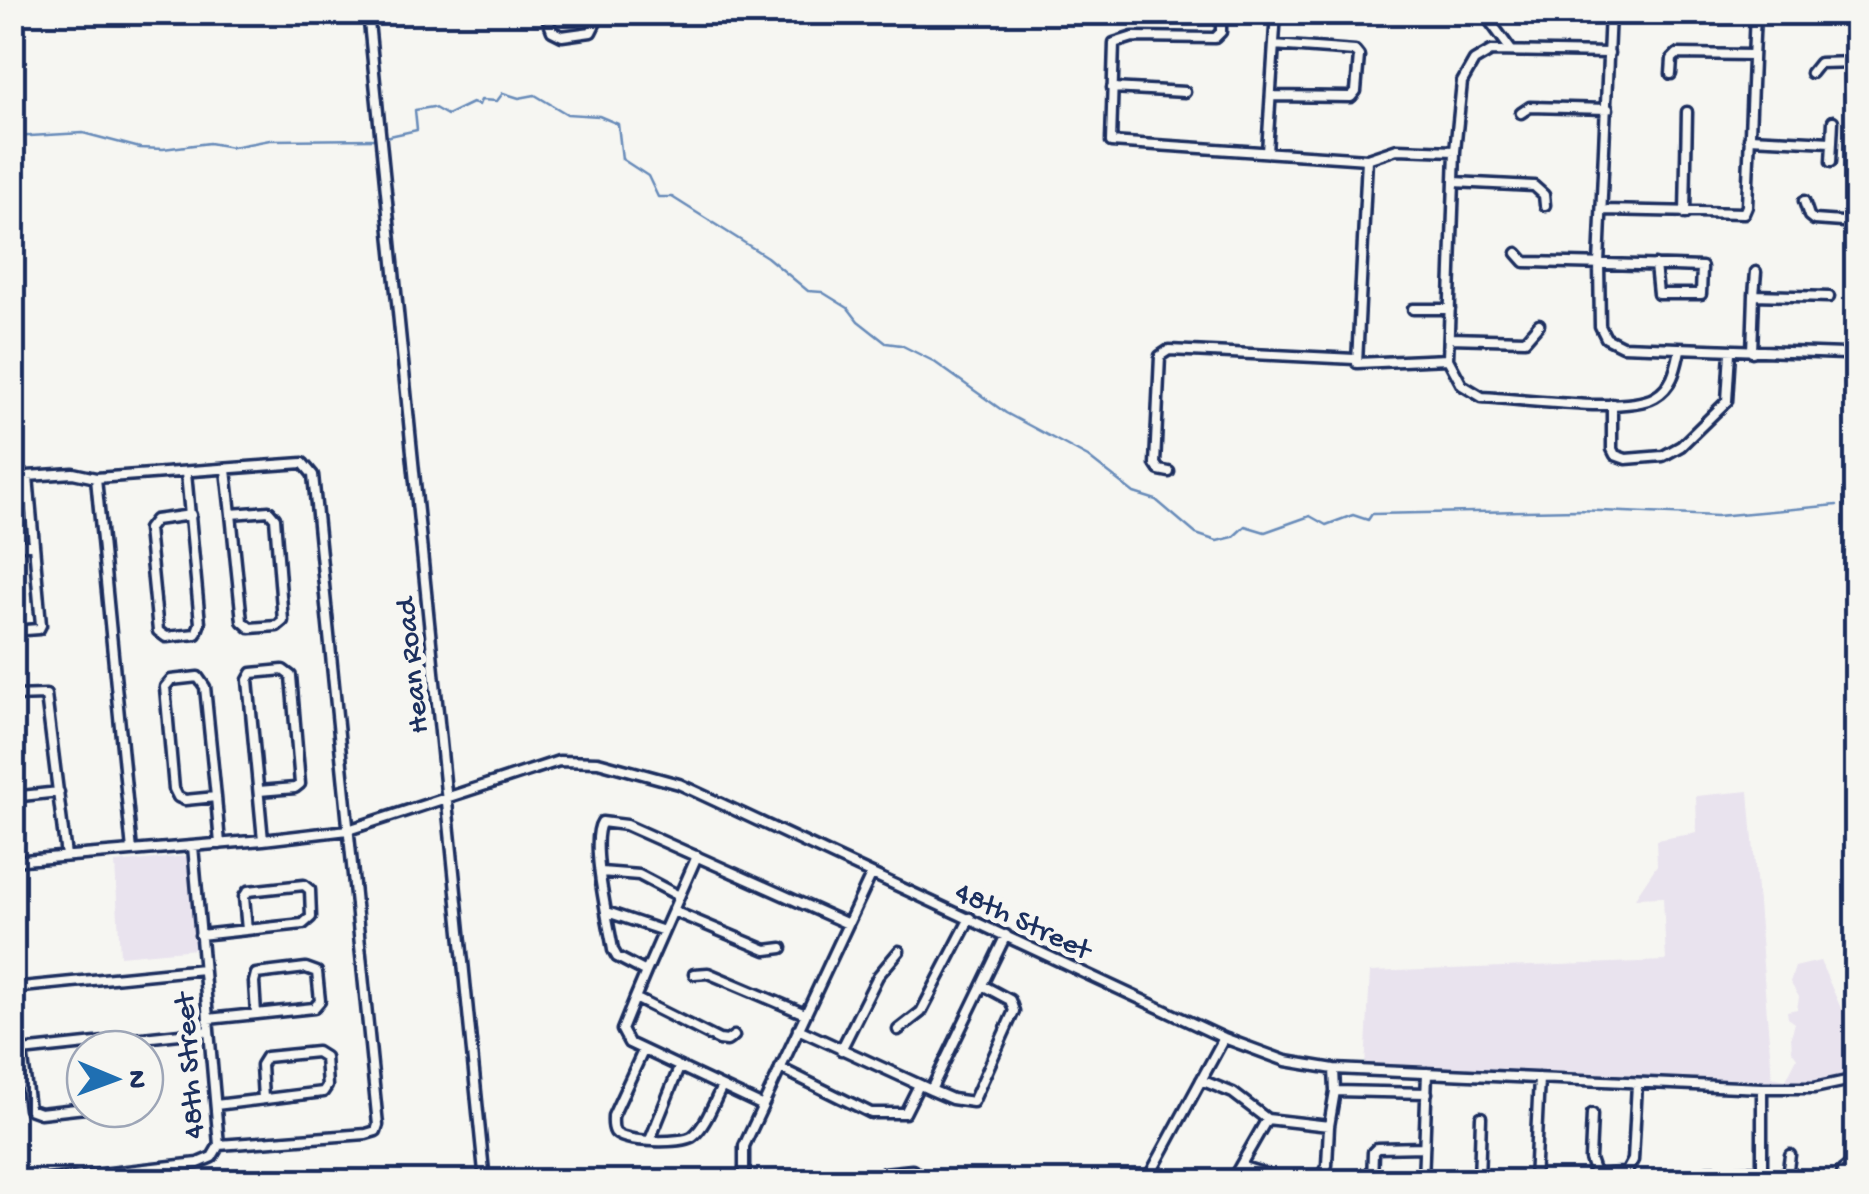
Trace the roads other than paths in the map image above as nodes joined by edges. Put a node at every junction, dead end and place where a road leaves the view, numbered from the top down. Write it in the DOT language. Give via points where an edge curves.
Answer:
graph roads {
  1 [pos="368,12"];
  2 [pos="544,12"];
  3 [pos="601,12"];
  4 [pos="1221,12"];
  5 [pos="1276,12"];
  6 [pos="1483,12"];
  7 [pos="1610,12"];
  8 [pos="1755,12"];
  9 [pos="1274,45"];
  10 [pos="1512,50"];
  11 [pos="1609,52"];
  12 [pos="1753,55"];
  13 [pos="1856,62"];
  14 [pos="1811,73"];
  15 [pos="1671,74"];
  16 [pos="1112,88"];
  17 [pos="1185,92"];
  18 [pos="1270,96"];
  19 [pos="1608,109"];
  20 [pos="1688,112"];
  21 [pos="1521,113"];
  22 [pos="1833,121"];
  23 [pos="1750,138"];
  24 [pos="1831,142"];
  25 [pos="1456,151"];
  26 [pos="1267,152"];
  27 [pos="1367,159"];
  28 [pos="1831,162"];
  29 [pos="1454,182"];
  30 [pos="1804,202"];
  31 [pos="1545,205"];
  32 [pos="1604,210"];
  33 [pos="1685,214"];
  34 [pos="1856,223"];
  35 [pos="1517,253"];
  36 [pos="1599,264"];
  37 [pos="1655,265"];
  38 [pos="1756,272"];
  39 [pos="1754,294"];
  40 [pos="1828,298"];
  41 [pos="1450,309"];
  42 [pos="1414,310"];
  43 [pos="1539,324"];
  44 [pos="1449,338"];
  45 [pos="1680,350"];
  46 [pos="1856,350"];
  47 [pos="1730,352"];
  48 [pos="1752,352"];
  49 [pos="1355,359"];
  50 [pos="1448,360"];
  51 [pos="1612,404"];
  52 [pos="226,470"];
  53 [pos="1169,472"];
  54 [pos="186,474"];
  55 [pos="28,476"];
  56 [pos="12,478"];
  57 [pos="96,478"];
  58 [pos="231,514"];
  59 [pos="190,515"];
  60 [pos="34,544"];
  61 [pos="12,546"];
  62 [pos="12,631"];
  63 [pos="12,696"];
  64 [pos="59,792"];
  65 [pos="259,792"];
  66 [pos="12,796"];
  67 [pos="216,797"];
  68 [pos="447,798"];
  69 [pos="348,830"];
  70 [pos="263,840"];
  71 [pos="220,844"];
  72 [pos="192,846"];
  73 [pos="132,851"];
  74 [pos="66,856"];
  75 [pos="696,856"];
  76 [pos="12,861"];
  77 [pos="600,872"];
  78 [pos="871,875"];
  79 [pos="679,896"];
  80 [pos="673,911"];
  81 [pos="607,912"];
  82 [pos="970,918"];
  83 [pos="848,924"];
  84 [pos="247,930"];
  85 [pos="664,932"];
  86 [pos="1006,935"];
  87 [pos="200,936"];
  88 [pos="782,948"];
  89 [pos="900,951"];
  90 [pos="203,969"];
  91 [pos="646,972"];
  92 [pos="694,974"];
  93 [pos="982,985"];
  94 [pos="12,988"];
  95 [pos="635,998"];
  96 [pos="256,1014"];
  97 [pos="805,1014"];
  98 [pos="208,1019"];
  99 [pos="798,1029"];
  100 [pos="208,1030"];
  101 [pos="898,1030"];
  102 [pos="165,1035"];
  103 [pos="734,1036"];
  104 [pos="1224,1038"];
  105 [pos="65,1046"];
  106 [pos="841,1050"];
  107 [pos="17,1051"];
  108 [pos="643,1051"];
  109 [pos="680,1068"];
  110 [pos="780,1068"];
  111 [pos="1334,1069"];
  112 [pos="1427,1073"];
  113 [pos="1539,1078"];
  114 [pos="1856,1079"];
  115 [pos="1202,1080"];
  116 [pos="1638,1083"];
  117 [pos="919,1085"];
  118 [pos="722,1087"];
  119 [pos="1762,1088"];
  120 [pos="930,1090"];
  121 [pos="1336,1091"];
  122 [pos="1426,1094"];
  123 [pos="263,1099"];
  124 [pos="216,1105"];
  125 [pos="762,1105"];
  126 [pos="65,1110"];
  127 [pos="1592,1114"];
  128 [pos="1481,1118"];
  129 [pos="1267,1120"];
  130 [pos="1329,1126"];
  131 [pos="650,1140"];
  132 [pos="218,1145"];
  133 [pos="1424,1147"];
  134 [pos="1790,1155"];
  135 [pos="1856,1160"];
  136 [pos="1240,1166"];
  137 [pos="1762,1171"];
  138 [pos="744,1180"];
  139 [pos="30,1182"];
  140 [pos="484,1182"];
  141 [pos="728,1182"];
  142 [pos="798,1182"];
  143 [pos="834,1182"];
  144 [pos="880,1182"];
  145 [pos="919,1182"];
  146 [pos="1146,1182"];
  147 [pos="1231,1182"];
  148 [pos="1372,1182"];
  149 [pos="1424,1182"];
  150 [pos="1479,1182"];
  151 [pos="1534,1182"];
  152 [pos="1695,1182"];
  153 [pos="1765,1182"];
  154 [pos="1786,1182"];
  155 [pos="1844,1182"];
  1 -- 68 [label="street, Hean Road"];
  2 -- 3 [label="street" via="562,36 591,32"];
  4 -- 16 [label="street" via="1216,38 1133,37 1114,43"];
  5 -- 9 [label="street"];
  6 -- 10 [label="street"];
  7 -- 11 [label="street"];
  8 -- 12 [label="street"];
  9 -- 18 [label="street"];
  9 -- 18 [label="street" via="1359,56 1351,97"];
  10 -- 11 [label="street"];
  10 -- 25 [label="street" via="1491,51 1465,74"];
  11 -- 19 [label="street"];
  12 -- 15 [label="street" via="1677,54"];
  12 -- 23 [label="street"];
  13 -- 14 [label="street" via="1819,63"];
  16 -- 17 [label="street"];
  16 -- 26 [label="street" via="1110,142"];
  18 -- 26 [label="street"];
  19 -- 21 [label="street" via="1530,107"];
  19 -- 32 [label="street"];
  20 -- 33 [label="street"];
  22 -- 24 [label="street"];
  23 -- 24 [label="street"];
  23 -- 33 [label="street" via="1744,214"];
  24 -- 28 [label="street"];
  25 -- 27 [label="street" via="1397,149"];
  25 -- 29 [label="street"];
  26 -- 27 [label="street"];
  27 -- 49 [label="street"];
  29 -- 31 [label="street" via="1534,186"];
  29 -- 41 [label="street"];
  30 -- 34 [label="street" via="1814,220"];
  32 -- 33 [label="street"];
  32 -- 36 [label="street"];
  35 -- 36 [label="street" via="1526,262"];
  36 -- 37 [label="street"];
  36 -- 45 [label="street" via="1606,338 1622,346"];
  37 -- 37 [label="street" via="1702,267 1701,294 1658,294"];
  38 -- 39 [label="street"];
  39 -- 40 [label="street"];
  39 -- 48 [label="street"];
  41 -- 42 [label="street"];
  41 -- 44 [label="street"];
  43 -- 44 [label="street" via="1525,340"];
  44 -- 50 [label="street"];
  45 -- 47 [label="street"];
  45 -- 51 [label="street" via="1675,373 1657,396"];
  46 -- 48 [label="street"];
  47 -- 48 [label="street"];
  47 -- 51 [label="street" via="1724,407 1672,452 1615,455"];
  49 -- 50 [label="street"];
  49 -- 53 [label="street" via="1169,350 1160,356 1155,464"];
  50 -- 51 [label="street" via="1462,386 1482,397"];
  52 -- 54 [label="street"];
  52 -- 58 [label="street"];
  52 -- 69 [label="street" via="303,463 313,474"];
  54 -- 57 [label="street"];
  54 -- 59 [label="street"];
  55 -- 56 [label="street"];
  55 -- 57 [label="street"];
  55 -- 60 [label="street"];
  57 -- 73 [label="street"];
  58 -- 58 [label="street" via="242,621 250,628 278,626 284,619 274,514"];
  59 -- 59 [label="street" via="199,631 162,636 148,529 155,520"];
  60 -- 61 [label="street"];
  60 -- 62 [label="street" via="41,628"];
  63 -- 64 [label="street" via="46,695"];
  64 -- 66 [label="street"];
  64 -- 74 [label="street"];
  65 -- 65 [label="street" via="248,680 252,673 283,670 291,676 300,784"];
  65 -- 70 [label="street"];
  67 -- 67 [label="street" via="204,683 198,677 171,680 166,687 176,794 184,800"];
  67 -- 71 [label="street"];
  68 -- 69 [label="street, 48th Street"];
  68 -- 78 [label="street, 48th Street" via="559,762 598,762 679,784"];
  68 -- 140 [label="street, Hean Road"];
  69 -- 70 [label="street, 48th Street"];
  69 -- 132 [label="street" via="378,1126 366,1134"];
  70 -- 71 [label="street, 48th Street"];
  71 -- 72 [label="street, 48th Street"];
  72 -- 73 [label="street, 48th Street"];
  72 -- 87 [label="street, 48th Street"];
  73 -- 74 [label="street, 48th Street"];
  74 -- 76 [label="street, 48th Street"];
  75 -- 77 [label="street" via="626,825 602,822"];
  75 -- 79 [label="street"];
  75 -- 83 [label="street"];
  77 -- 79 [label="street" via="632,873"];
  77 -- 81 [label="street"];
  78 -- 82 [label="street, 48th Street"];
  78 -- 83 [label="street"];
  79 -- 80 [label="street"];
  80 -- 85 [label="street"];
  80 -- 88 [label="street" via="766,950"];
  81 -- 85 [label="street"];
  81 -- 91 [label="street" via="614,954"];
  82 -- 86 [label="street, 48th Street"];
  82 -- 101 [label="street" via="921,1012"];
  83 -- 97 [label="street"];
  84 -- 84 [label="street" via="310,920 308,886 248,891"];
  84 -- 87 [label="street"];
  85 -- 91 [label="street"];
  86 -- 93 [label="street"];
  86 -- 104 [label="street, 48th Street"];
  87 -- 90 [label="street, 48th Street"];
  89 -- 106 [label="street" via="878,976"];
  90 -- 94 [label="street"];
  90 -- 98 [label="street, 48th Street"];
  91 -- 95 [label="street"];
  92 -- 97 [label="street" via="708,973"];
  93 -- 120 [label="street"];
  93 -- 120 [label="street" via="1010,1000 1014,1011 974,1102"];
  95 -- 103 [label="street" via="719,1040"];
  95 -- 108 [label="street" via="622,1035"];
  96 -- 96 [label="street" via="318,1005 318,972 256,974"];
  96 -- 98 [label="street"];
  97 -- 99 [label="street"];
  98 -- 100 [label="street, 48th Street"];
  99 -- 106 [label="street"];
  99 -- 110 [label="street"];
  100 -- 102 [label="street"];
  100 -- 124 [label="street, 48th Street"];
  104 -- 111 [label="street, 48th Street" via="1286,1061"];
  104 -- 115 [label="street"];
  105 -- 107 [label="street"];
  106 -- 117 [label="street"];
  107 -- 126 [label="street" via="29,1108"];
  108 -- 109 [label="street"];
  108 -- 131 [label="street" via="612,1122 621,1137"];
  109 -- 118 [label="street"];
  109 -- 131 [label="street"];
  110 -- 117 [label="street" via="882,1115 905,1113"];
  110 -- 125 [label="street"];
  111 -- 112 [label="street, 48th Street"];
  111 -- 121 [label="street"];
  112 -- 113 [label="street, 48th Street"];
  112 -- 122 [label="street"];
  113 -- 116 [label="street, 48th Street"];
  113 -- 151 [label="street"];
  114 -- 119 [label="street, 48th Street"];
  115 -- 129 [label="street" via="1233,1093"];
  115 -- 146 [label="street"];
  116 -- 119 [label="street, 48th Street"];
  116 -- 127 [label="street" via="1633,1160 1626,1174 1594,1172"];
  117 -- 120 [label="street"];
  118 -- 125 [label="street"];
  118 -- 131 [label="street" via="692,1136"];
  119 -- 137 [label="street"];
  121 -- 122 [label="street"];
  121 -- 130 [label="street"];
  122 -- 133 [label="street"];
  123 -- 123 [label="street" via="323,1092 325,1056 266,1057 260,1065"];
  123 -- 124 [label="street"];
  124 -- 132 [label="street, 48th Street"];
  125 -- 138 [label="street" via="742,1152"];
  128 -- 150 [label="street"];
  129 -- 130 [label="street"];
  129 -- 136 [label="street"];
  130 -- 136 [label="street" via="1320,1177 1272,1176"];
  132 -- 139 [label="street, 48th Street" via="212,1158 198,1163"];
  133 -- 148 [label="street" via="1376,1148"];
  133 -- 149 [label="street"];
  134 -- 154 [label="street"];
  135 -- 155 [label="street" via="1842,1171"];
  136 -- 147 [label="street"];
  137 -- 152 [label="street" via="1707,1172"];
  137 -- 153 [label="street"];
  138 -- 141 [label="street"];
  142 -- 143 [label="street"];
  144 -- 145 [label="street" via="884,1173 912,1170"];
}
